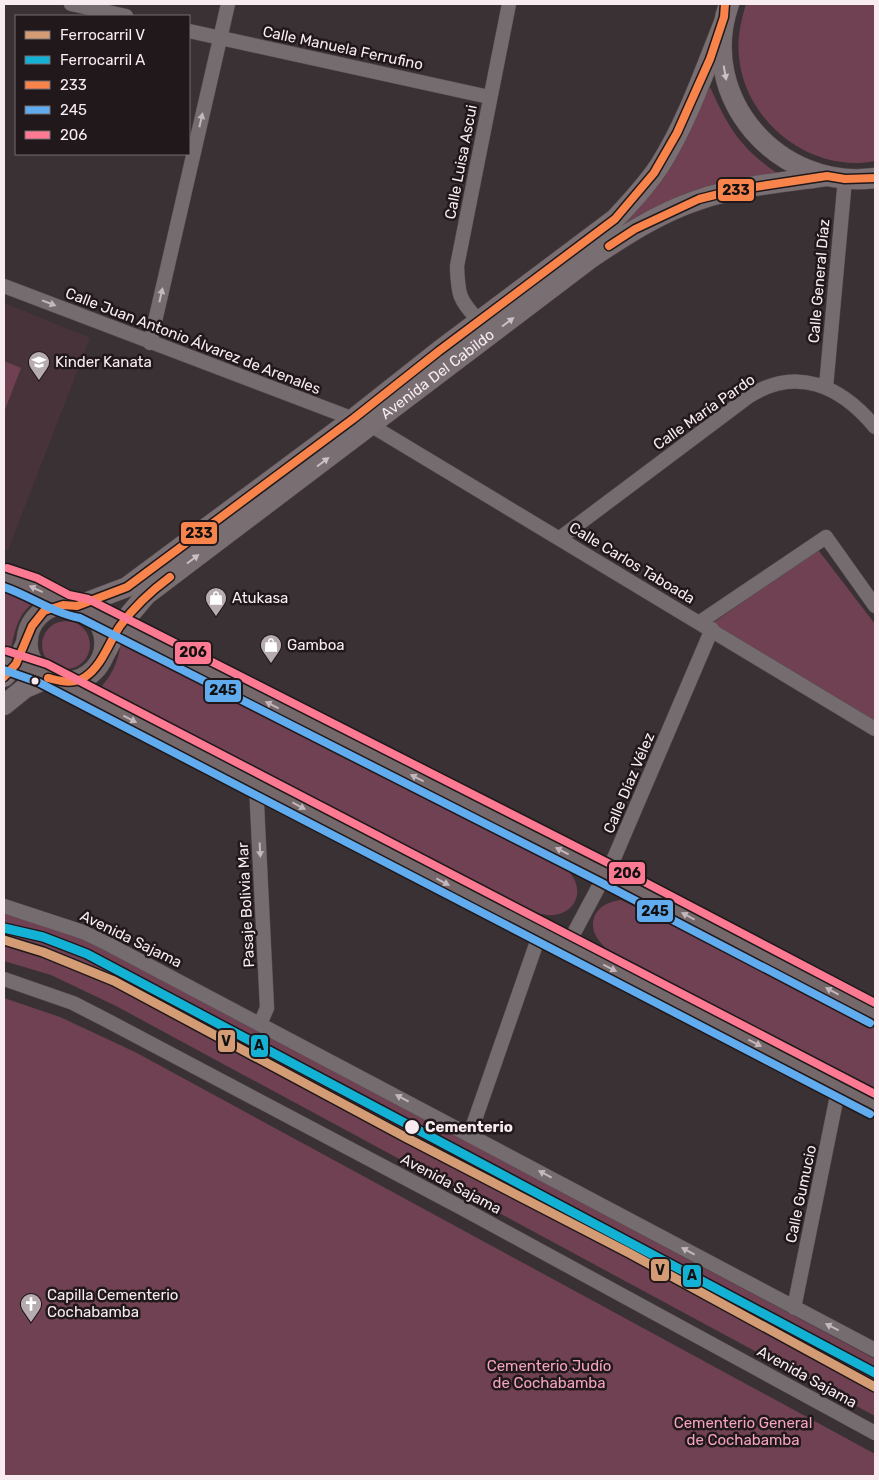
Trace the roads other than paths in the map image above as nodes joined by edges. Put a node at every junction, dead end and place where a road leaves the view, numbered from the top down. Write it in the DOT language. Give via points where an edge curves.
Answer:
graph roads {
  1 [pos="71,4"];
  2 [pos="228,4"];
  3 [pos="510,4"];
  4 [pos="726,11"];
  5 [pos="121,15"];
  6 [pos="190,31"];
  7 [pos="220,38"];
  8 [pos="489,97"];
  9 [pos="857,180"];
  10 [pos="4,286"];
  11 [pos="479,322"];
  12 [pos="150,342"];
  13 [pos="826,386"];
  14 [pos="362,422"];
  15 [pos="875,427"];
  16 [pos="560,538"];
  17 [pos="4,577"];
  18 [pos="875,606"];
  19 [pos="77,608"];
  20 [pos="700,622"];
  21 [pos="119,627"];
  22 [pos="712,629"];
  23 [pos="28,639"];
  24 [pos="101,661"];
  25 [pos="8,667"];
  26 [pos="49,677"];
  27 [pos="4,705"];
  28 [pos="875,729"];
  29 [pos="256,784"];
  30 [pos="605,873"];
  31 [pos="4,906"];
  32 [pos="540,932"];
  33 [pos="567,946"];
  34 [pos="4,979"];
  35 [pos="875,1014"];
  36 [pos="260,1024"];
  37 [pos="839,1086"];
  38 [pos="875,1105"];
  39 [pos="470,1134"];
  40 [pos="794,1308"];
  41 [pos="875,1350"];
  42 [pos="875,1433"];
  1 -- 5 [label="street"];
  2 -- 7 [label="street"];
  3 -- 8 [label="street, Calle Luisa Ascui"];
  4 -- 9 [label="street, one-way" via="722,54 726,82 748,124 775,152 800,167"];
  4 -- 11 [label="street, Avenida Del Cabildo" via="681,124 659,165 639,193 615,219"];
  6 -- 7 [label="street, Calle Manuela Ferrufino"];
  7 -- 8 [label="street, Calle Manuela Ferrufino"];
  12 -- 7 [label="street, one-way"];
  8 -- 11 [label="street, Calle Luisa Ascui" via="457,266 458,291 465,306"];
  9 -- 13 [label="street, Calle General Díaz"];
  14 -- 9 [label="street, Avenida Del Cabildo, one-way" via="635,229 699,200 735,190"];
  10 -- 12 [label="street, Calle Juan Antonio Álvarez de Arenales, one-way"];
  11 -- 14 [label="street, Avenida Del Cabildo"];
  12 -- 14 [label="street, Calle Juan Antonio Álvarez de Arenales"];
  13 -- 15 [label="street, Calle María Pardo" via="846,398"];
  13 -- 16 [label="street, Calle María Pardo" via="799,381 778,383 759,390"];
  14 -- 16 [label="street, Calle Carlos Taboada"];
  14 -- 19 [label="street, Avenida Del Cabildo" via="127,587"];
  21 -- 14 [label="street, Avenida Del Cabildo, one-way" via="146,595"];
  16 -- 20 [label="street, Calle Carlos Taboada"];
  19 -- 17 [label="main road, one-way"];
  18 -- 20 [label="street" via="826,537"];
  19 -- 21 [label="main road"];
  19 -- 23 [label="main road" via="50,608 39,616"];
  19 -- 24 [label="main road" via="98,621 104,632"];
  20 -- 22 [label="street, Calle Carlos Taboada"];
  21 -- 24 [label="street, Avenida Del Cabildo"];
  30 -- 21 [label="main road, one-way"];
  22 -- 28 [label="street, Calle Carlos Taboada"];
  22 -- 30 [label="street, Calle Díaz Vélez" via="616,856"];
  23 -- 25 [label="street"];
  23 -- 26 [label="main road" via="33,663"];
  24 -- 26 [label="main road" via="95,670 80,680"];
  25 -- 26 [label="main road"];
  26 -- 27 [label="street" via="25,688"];
  26 -- 29 [label="main road, one-way"];
  29 -- 32 [label="main road, one-way"];
  29 -- 36 [label="street, Pasaje Bolivia Mar, one-way" via="267,1008"];
  30 -- 33 [label="street, Calle Díaz Vélez"];
  35 -- 30 [label="main road, one-way"];
  31 -- 36 [label="street, Avenida Sajama" via="83,932"];
  32 -- 33 [label="main road"];
  32 -- 39 [label="street"];
  33 -- 37 [label="main road, one-way"];
  34 -- 42 [label="street, Avenida Sajama" via="73,1003 110,1022 460,1206"];
  39 -- 36 [label="street, Avenida Sajama, one-way"];
  37 -- 38 [label="main road"];
  37 -- 40 [label="street, Calle Gumucio"];
  40 -- 39 [label="street, Avenida Sajama, one-way"];
  41 -- 40 [label="street, Avenida Sajama, one-way"];
}
